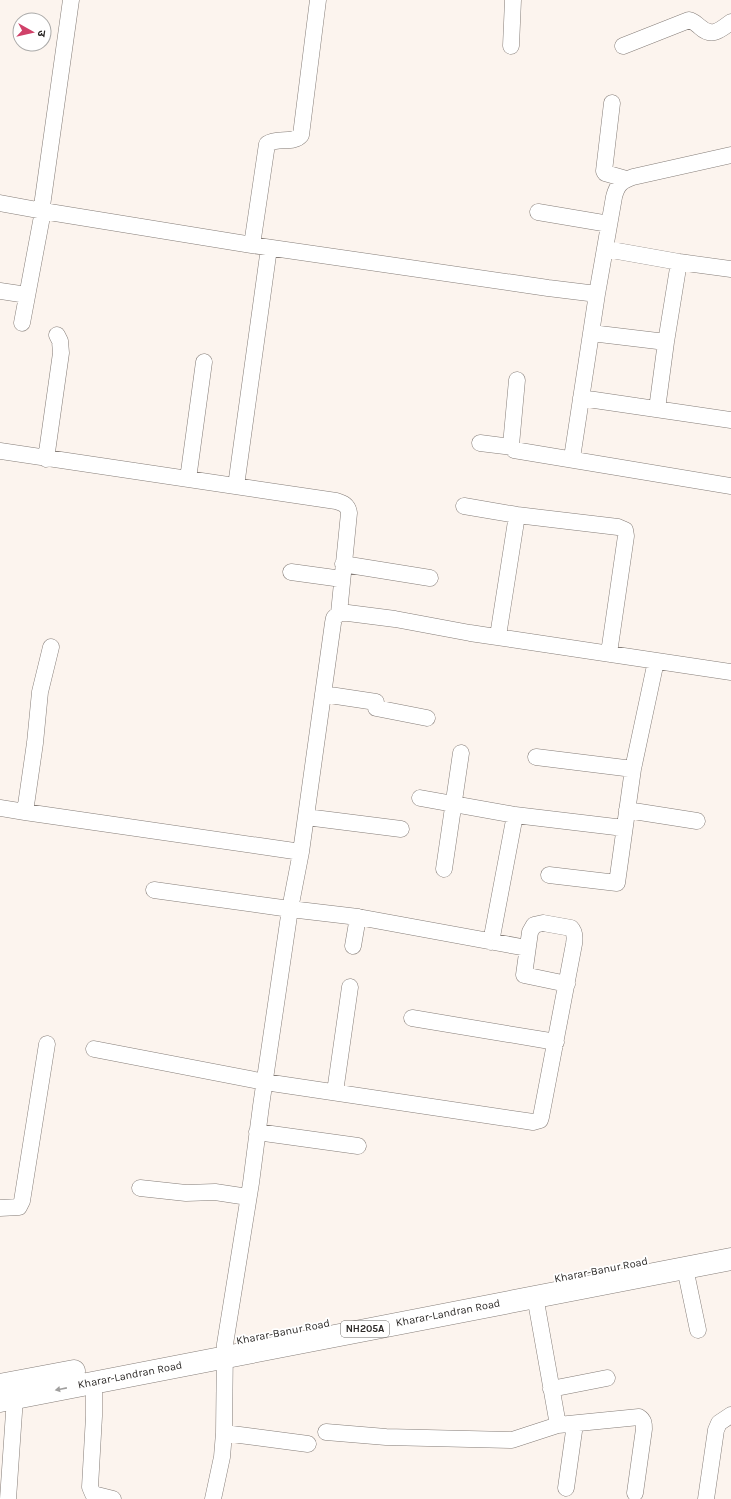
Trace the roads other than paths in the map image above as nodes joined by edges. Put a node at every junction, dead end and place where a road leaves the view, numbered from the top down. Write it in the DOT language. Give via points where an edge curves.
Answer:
graph roads {
  1 [pos="71,0"];
  2 [pos="318,0"];
  3 [pos="513,0"];
  4 [pos="731,22"];
  5 [pos="511,46"];
  6 [pos="623,46"];
  7 [pos="612,103"];
  8 [pos="731,155"];
  9 [pos="626,179"];
  10 [pos="0,203"];
  11 [pos="43,211"];
  12 [pos="538,212"];
  13 [pos="609,224"];
  14 [pos="252,245"];
  15 [pos="269,248"];
  16 [pos="606,249"];
  17 [pos="680,262"];
  18 [pos="731,269"];
  19 [pos="0,291"];
  20 [pos="598,294"];
  21 [pos="27,295"];
  22 [pos="22,323"];
  23 [pos="591,333"];
  24 [pos="57,335"];
  25 [pos="666,342"];
  26 [pos="204,362"];
  27 [pos="517,380"];
  28 [pos="581,398"];
  29 [pos="657,409"];
  30 [pos="731,420"];
  31 [pos="480,443"];
  32 [pos="512,447"];
  33 [pos="0,451"];
  34 [pos="572,458"];
  35 [pos="46,459"];
  36 [pos="188,479"];
  37 [pos="236,486"];
  38 [pos="731,486"];
  39 [pos="464,506"];
  40 [pos="517,515"];
  41 [pos="291,572"];
  42 [pos="343,572"];
  43 [pos="430,578"];
  44 [pos="339,613"];
  45 [pos="498,636"];
  46 [pos="51,646"];
  47 [pos="609,653"];
  48 [pos="656,661"];
  49 [pos="731,672"];
  50 [pos="323,694"];
  51 [pos="427,718"];
  52 [pos="461,753"];
  53 [pos="536,757"];
  54 [pos="633,769"];
  55 [pos="420,798"];
  56 [pos="454,804"];
  57 [pos="0,808"];
  58 [pos="627,810"];
  59 [pos="25,812"];
  60 [pos="515,815"];
  61 [pos="306,816"];
  62 [pos="697,821"];
  63 [pos="624,828"];
  64 [pos="401,829"];
  65 [pos="301,852"];
  66 [pos="444,869"];
  67 [pos="549,875"];
  68 [pos="154,890"];
  69 [pos="290,910"];
  70 [pos="358,917"];
  71 [pos="491,942"];
  72 [pos="353,946"];
  73 [pos="526,948"];
  74 [pos="567,984"];
  75 [pos="350,987"];
  76 [pos="412,1018"];
  77 [pos="556,1042"];
  78 [pos="47,1044"];
  79 [pos="94,1050"];
  80 [pos="265,1082"];
  81 [pos="335,1092"];
  82 [pos="257,1132"];
  83 [pos="358,1146"];
  84 [pos="140,1188"];
  85 [pos="248,1198"];
  86 [pos="0,1208"];
  87 [pos="731,1245"];
  88 [pos="731,1259"];
  89 [pos="686,1268"];
  90 [pos="536,1296"];
  91 [pos="698,1330"];
  92 [pos="224,1350"];
  93 [pos="607,1378"];
  94 [pos="94,1382"];
  95 [pos="551,1389"];
  96 [pos="5,1394"];
  97 [pos="731,1415"];
  98 [pos="575,1424"];
  99 [pos="558,1425"];
  100 [pos="326,1432"];
  101 [pos="224,1433"];
  102 [pos="308,1444"];
  103 [pos="566,1488"];
  104 [pos="635,1493"];
  105 [pos="8,1499"];
  106 [pos="113,1499"];
  107 [pos="213,1499"];
  108 [pos="706,1499"];
  1 -- 11 [label="street"];
  2 -- 14 [label="street" via="301,135 295,139 274,140 267,144"];
  3 -- 5 [label="street"];
  4 -- 6 [label="street" via="715,32 708,33 689,20"];
  7 -- 9 [label="street" via="604,171"];
  8 -- 9 [label="street"];
  9 -- 13 [label="street" via="616,189"];
  10 -- 11 [label="street"];
  11 -- 14 [label="street"];
  11 -- 21 [label="street"];
  12 -- 13 [label="street"];
  13 -- 16 [label="street"];
  14 -- 15 [label="street"];
  15 -- 20 [label="street"];
  15 -- 37 [label="street"];
  16 -- 17 [label="street"];
  16 -- 20 [label="street"];
  17 -- 18 [label="street"];
  17 -- 25 [label="street"];
  19 -- 21 [label="street"];
  20 -- 23 [label="street"];
  21 -- 22 [label="street"];
  23 -- 25 [label="street"];
  23 -- 28 [label="street"];
  24 -- 35 [label="street" via="61,353"];
  25 -- 29 [label="street"];
  26 -- 36 [label="street"];
  27 -- 32 [label="street"];
  28 -- 29 [label="street"];
  28 -- 34 [label="street"];
  29 -- 30 [label="street"];
  31 -- 32 [label="street"];
  32 -- 34 [label="street" via="517,451"];
  33 -- 35 [label="street"];
  34 -- 38 [label="street"];
  35 -- 36 [label="street"];
  36 -- 37 [label="street"];
  37 -- 42 [label="street" via="336,501 346,505 348,513"];
  39 -- 40 [label="street"];
  40 -- 45 [label="street"];
  40 -- 47 [label="street" via="618,527 625,530"];
  41 -- 42 [label="street"];
  42 -- 43 [label="street"];
  42 -- 44 [label="street"];
  44 -- 45 [label="street" via="395,619"];
  44 -- 50 [label="street" via="333,623"];
  45 -- 47 [label="street"];
  46 -- 59 [label="street" via="40,692"];
  47 -- 48 [label="street"];
  48 -- 49 [label="street"];
  48 -- 54 [label="street"];
  50 -- 51 [label="street" via="376,702 376,708"];
  50 -- 61 [label="street"];
  52 -- 56 [label="street"];
  53 -- 54 [label="street"];
  54 -- 58 [label="street"];
  55 -- 56 [label="street"];
  56 -- 60 [label="street"];
  56 -- 66 [label="street"];
  57 -- 59 [label="street"];
  58 -- 62 [label="street"];
  58 -- 63 [label="street"];
  59 -- 65 [label="street"];
  60 -- 63 [label="street"];
  60 -- 71 [label="street"];
  61 -- 64 [label="street"];
  61 -- 65 [label="street"];
  63 -- 67 [label="street" via="617,883"];
  65 -- 69 [label="street"];
  68 -- 69 [label="street"];
  69 -- 70 [label="street"];
  69 -- 80 [label="street"];
  70 -- 71 [label="street"];
  70 -- 72 [label="street"];
  71 -- 73 [label="street"];
  73 -- 74 [label="street" via="524,975"];
  73 -- 74 [label="street" via="534,925 542,923 571,928 575,938"];
  74 -- 77 [label="street"];
  75 -- 81 [label="street"];
  76 -- 77 [label="street"];
  77 -- 81 [label="street" via="541,1117 536,1122"];
  78 -- 86 [label="street" via="22,1201 19,1207"];
  79 -- 80 [label="street"];
  80 -- 81 [label="street"];
  80 -- 82 [label="street"];
  82 -- 83 [label="street"];
  82 -- 85 [label="street"];
  84 -- 85 [label="street" via="186,1193 215,1192"];
  85 -- 92 [label="street"];
  87 -- 92 [label="highway, Kharar-Banur Road / NH205A"];
  88 -- 89 [label="highway, Kharar-Landran Road / NH205A"];
  89 -- 90 [label="highway, Kharar-Landran Road / NH205A"];
  89 -- 91 [label="street"];
  90 -- 92 [label="highway, Kharar-Landran Road / NH205A"];
  90 -- 95 [label="street"];
  92 -- 94 [label="highway, Kharar-Landran Road / NH205A"];
  92 -- 96 [label="highway, Kharar-Banur Road / NH205A"];
  92 -- 101 [label="street"];
  93 -- 95 [label="street"];
  94 -- 96 [label="highway, Kharar-Landran Road / NH205A, one-way"];
  94 -- 106 [label="street" via="90,1487 93,1494"];
  95 -- 99 [label="street"];
  96 -- 105 [label="street"];
  97 -- 108 [label="street" via="719,1423 716,1430"];
  98 -- 99 [label="street"];
  98 -- 103 [label="street"];
  98 -- 104 [label="street" via="640,1417 642,1419 644,1429"];
  99 -- 100 [label="street" via="512,1440 386,1437"];
  101 -- 102 [label="street"];
  101 -- 107 [label="street"];
}
